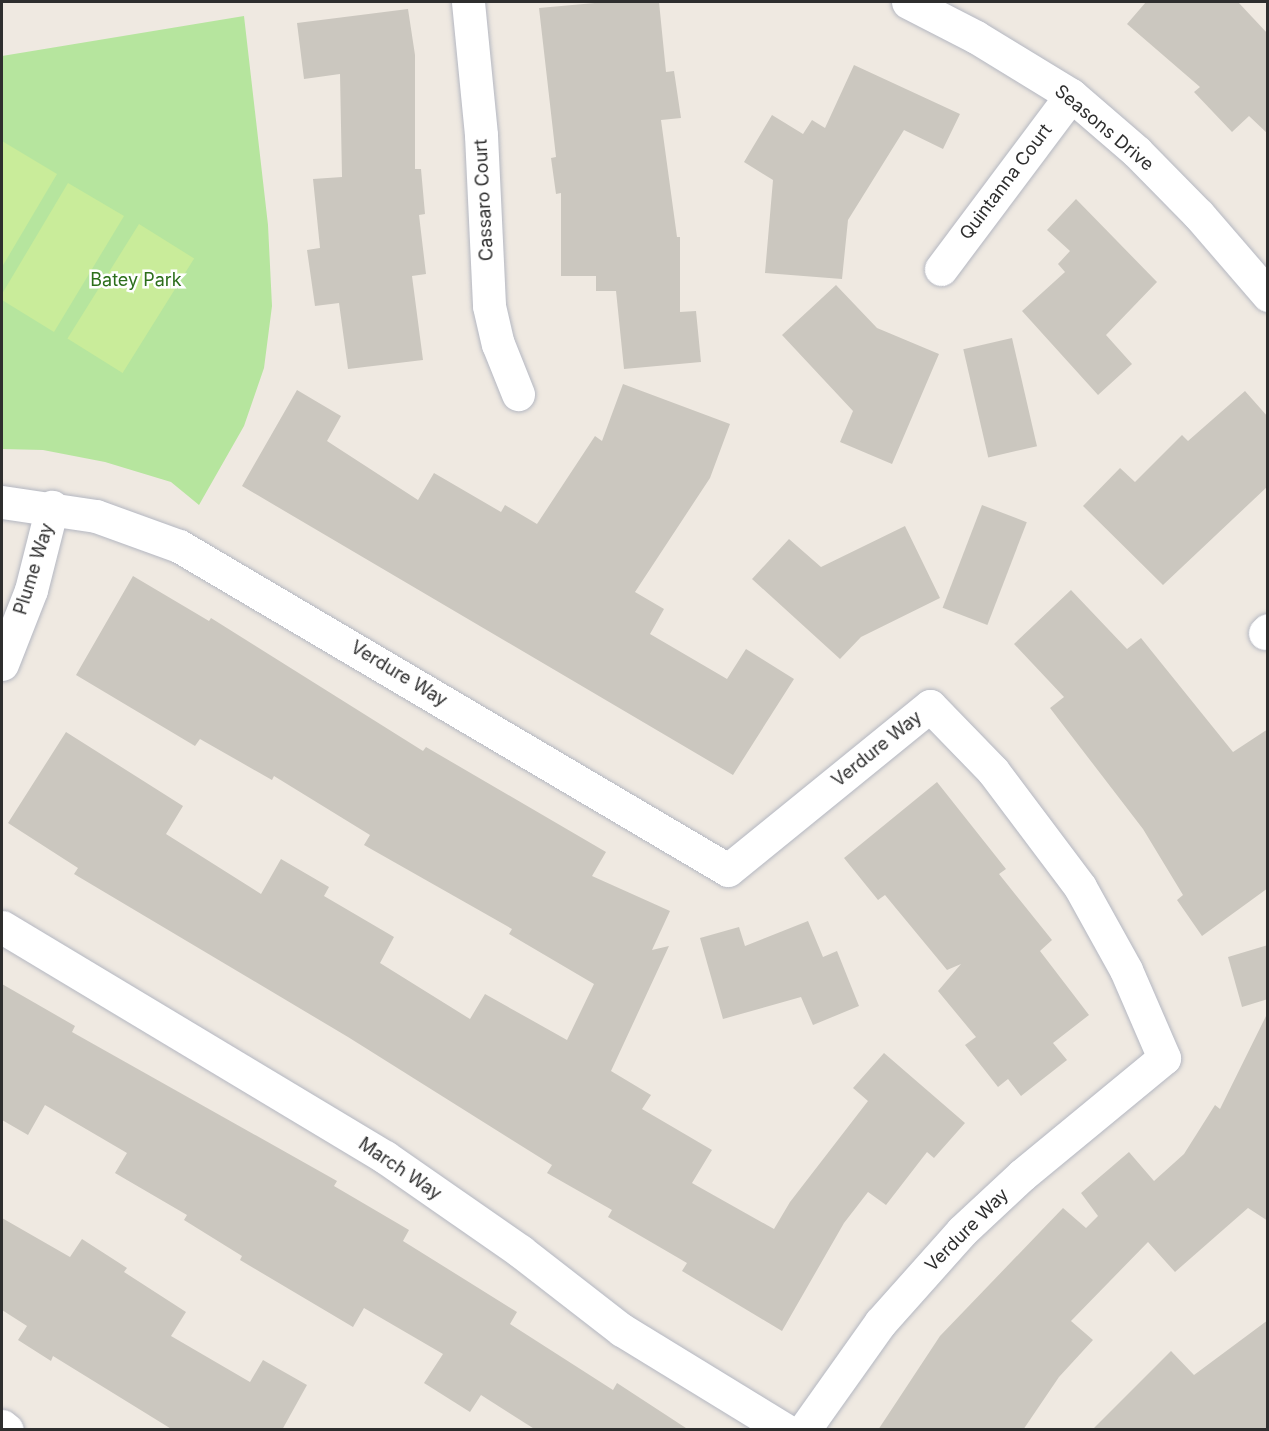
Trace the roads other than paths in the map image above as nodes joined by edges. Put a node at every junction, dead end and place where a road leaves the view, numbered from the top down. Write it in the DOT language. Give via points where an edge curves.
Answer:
graph roads {
  1 [pos="468,2"];
  2 [pos="908,2"];
  3 [pos="1071,95"];
  4 [pos="941,269"];
  5 [pos="1268,296"];
  6 [pos="518,394"];
  7 [pos="2,502"];
  8 [pos="52,507"];
  9 [pos="2,664"];
  10 [pos="2,927"];
  11 [pos="2,1426"];
  12 [pos="8,1430"];
  13 [pos="785,1430"];
  14 [pos="804,1430"];
  1 -- 6 [label="street, Cassaro Court" via="481,135 489,306 498,344"];
  2 -- 3 [label="street, Seasons Drive" via="976,37"];
  3 -- 4 [label="street, Quintanna Court"];
  3 -- 5 [label="street, Seasons Drive" via="1137,152 1199,215"];
  7 -- 8 [label="street, Verdure Way"];
  8 -- 9 [label="street, Plume Way" via="31,590"];
  8 -- 14 [label="street, Verdure Way" via="138,530 218,567 728,870 930,706 993,771 1080,887 1126,970 1164,1058 1022,1175 962,1231 880,1323"];
  10 -- 13 [label="street, March Way" via="385,1157 520,1251 622,1330"];
  11 -- 12 [label="street"];
}
